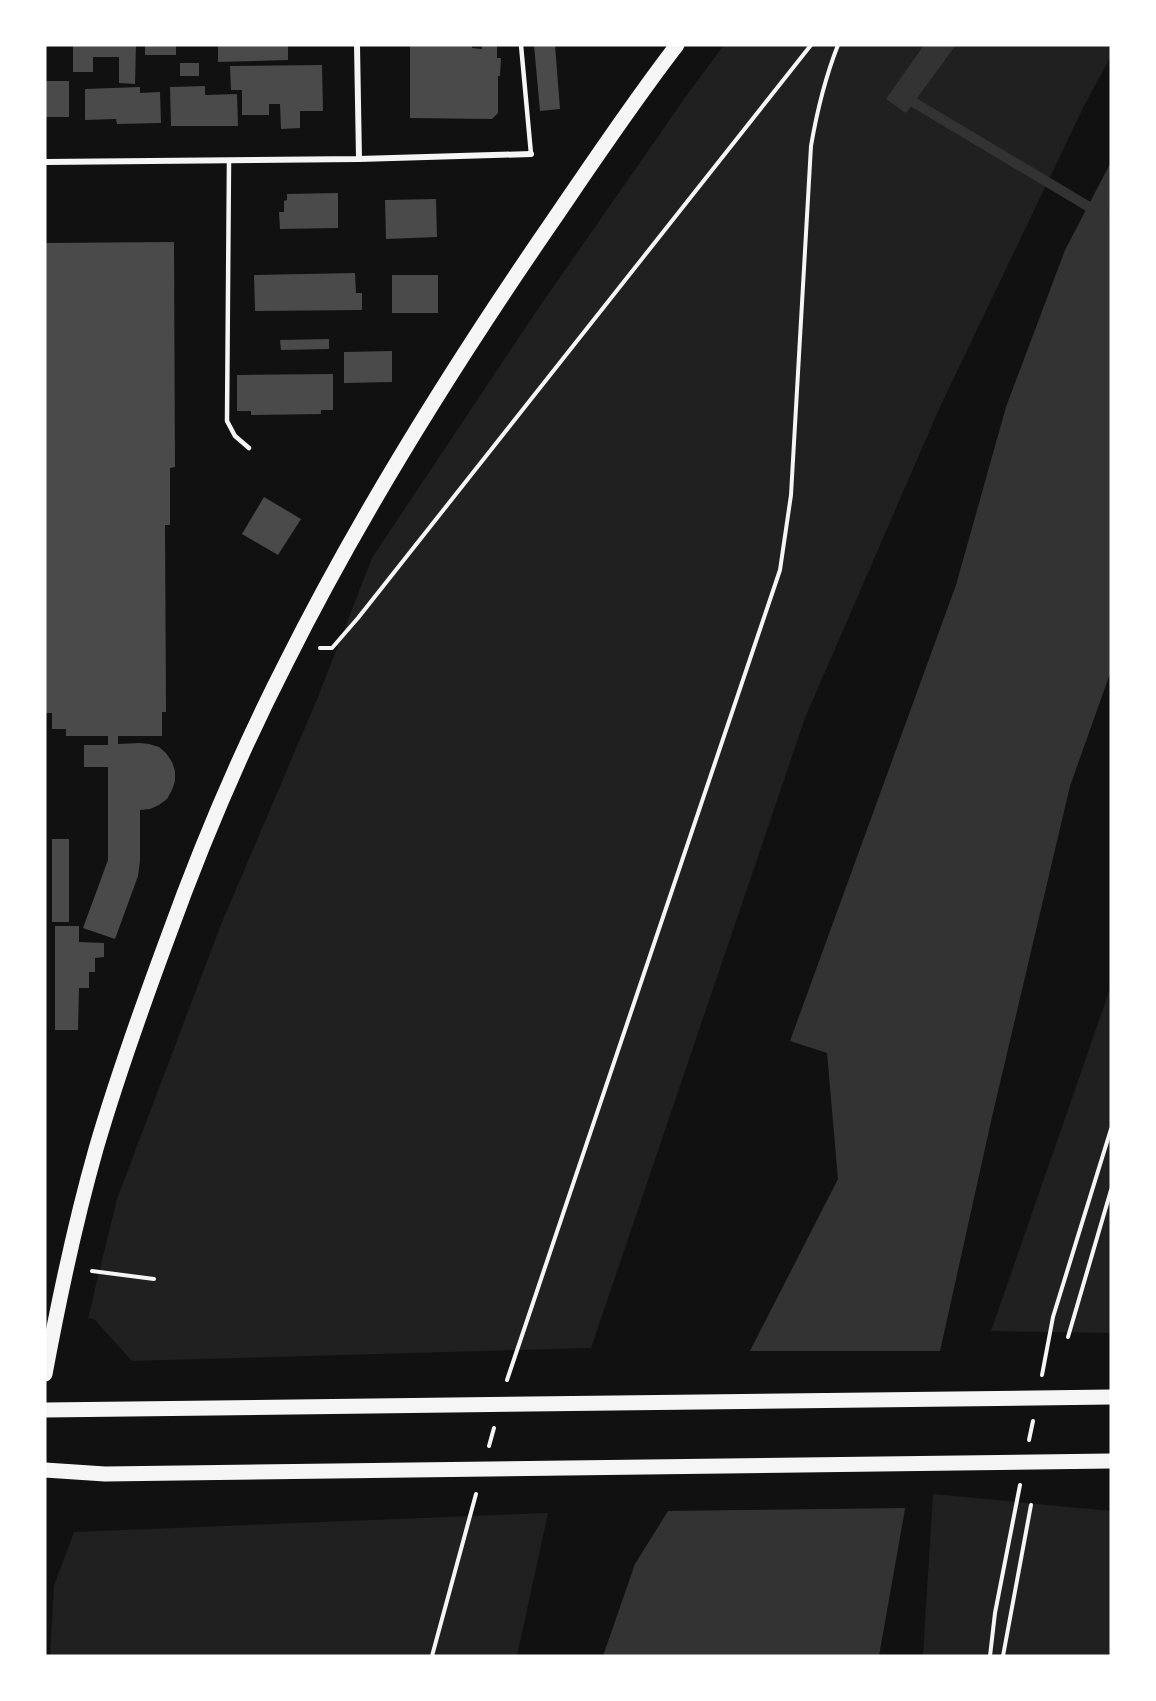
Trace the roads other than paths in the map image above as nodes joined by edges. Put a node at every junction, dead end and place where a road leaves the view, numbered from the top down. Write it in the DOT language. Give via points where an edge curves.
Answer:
graph roads {
  1 [pos="357,45"];
  2 [pos="521,45"];
  3 [pos="676,45"];
  4 [pos="531,154"];
  5 [pos="359,159"];
  6 [pos="229,161"];
  7 [pos="45,162"];
  8 [pos="249,448"];
  9 [pos="45,1374"];
  10 [pos="1111,1397"];
  11 [pos="45,1410"];
  12 [pos="1111,1461"];
  13 [pos="45,1470"];
  1 -- 5 [label="street"];
  2 -- 4 [label="lane"];
  3 -- 9 [label="main road" via="514,276 420,423 358,527 286,661 233,774 186,889 121,1069 75,1230"];
  4 -- 5 [label="street"];
  5 -- 6 [label="street"];
  6 -- 7 [label="street"];
  6 -- 8 [label="lane" via="227,422"];
  10 -- 11 [label="main road"];
  12 -- 13 [label="main road" via="105,1474"];
}
